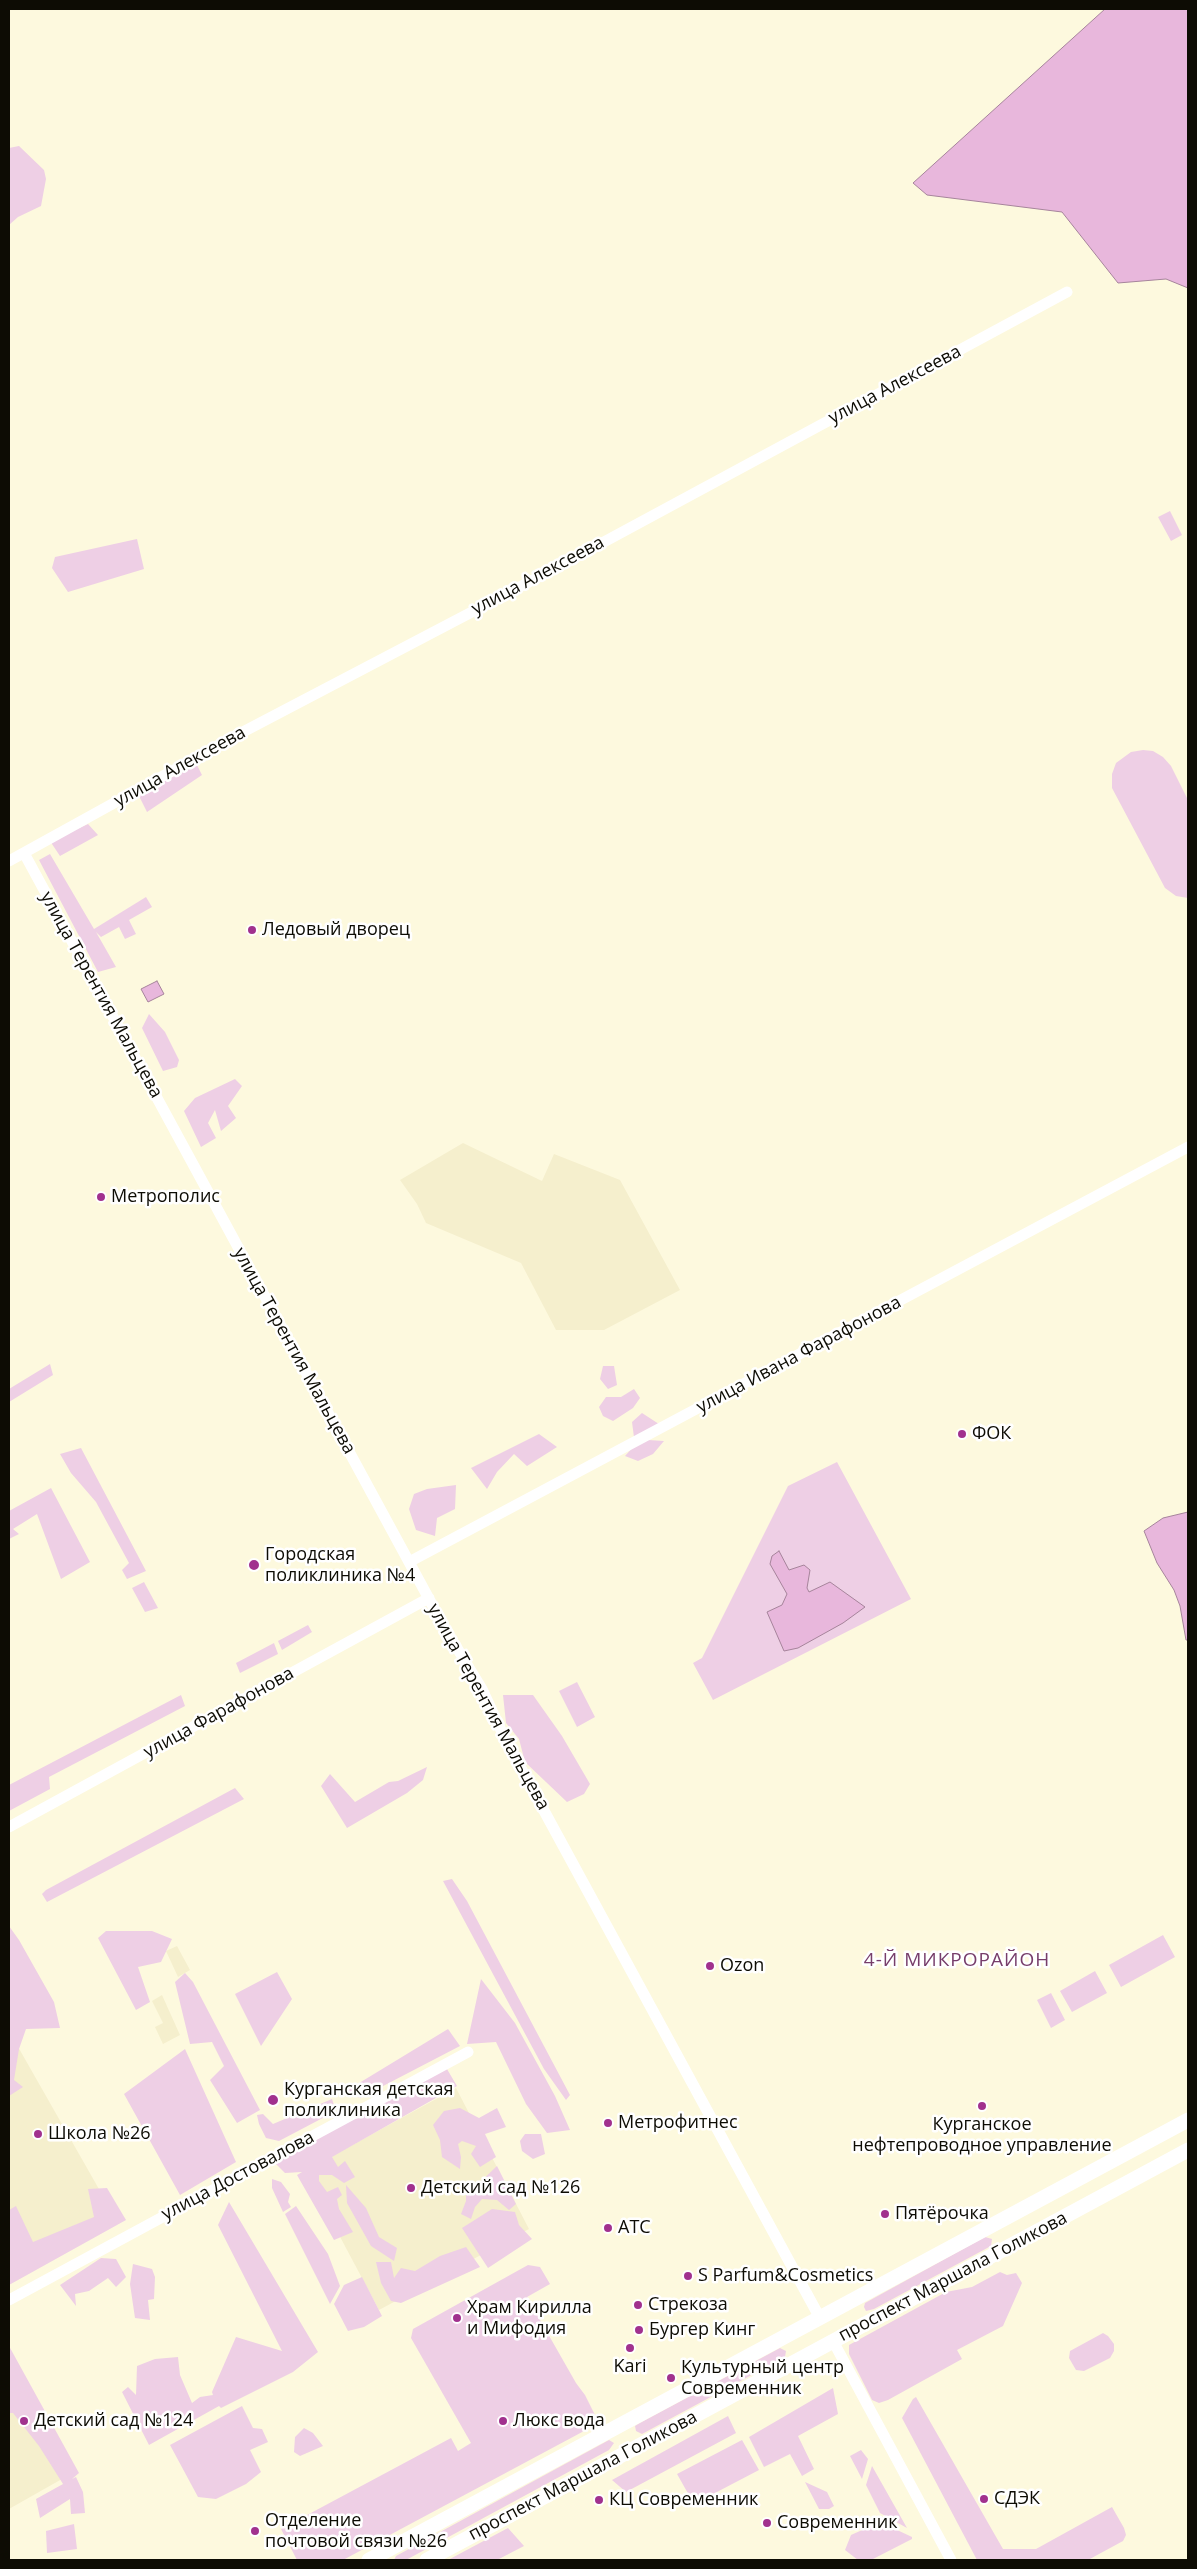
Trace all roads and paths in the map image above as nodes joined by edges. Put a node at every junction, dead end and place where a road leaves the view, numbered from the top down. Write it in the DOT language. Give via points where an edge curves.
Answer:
graph roads {
  1 [pos="1067,292"];
  2 [pos="24,853"];
  3 [pos="9,861"];
  4 [pos="1188,1147"];
  5 [pos="409,1562"];
  6 [pos="429,1598"];
  7 [pos="9,1827"];
  8 [pos="468,2052"];
  9 [pos="1188,2120"];
  10 [pos="1139,2147"];
  11 [pos="1188,2150"];
  12 [pos="1152,2170"];
  13 [pos="998,2223"];
  14 [pos="1011,2246"];
  15 [pos="9,2300"];
  16 [pos="820,2318"];
  17 [pos="833,2341"];
  18 [pos="620,2426"];
  19 [pos="633,2449"];
  20 [pos="373,2559"];
  21 [pos="427,2560"];
  22 [pos="951,2560"];
  1 -- 2 [label="street, улица Алексеева" via="552,570 246,730"];
  2 -- 3 [label="street, улица Алексеева"];
  2 -- 5 [label="street, улица Терентия Мальцева"];
  4 -- 5 [label="street, улица Ивана Фарафонова"];
  5 -- 6 [label="street, улица Терентия Мальцева"];
  6 -- 7 [label="street, улица Фарафонова"];
  6 -- 16 [label="street, улица Терентия Мальцева" via="482,1689 505,1739"];
  8 -- 15 [label="street, улица Достовалова"];
  9 -- 10 [label="main road, проспект Маршала Голикова"];
  10 -- 12 [label="main road"];
  10 -- 13 [label="main road, проспект Маршала Голикова"];
  11 -- 12 [label="main road, проспект Маршала Голикова"];
  12 -- 14 [label="main road, проспект Маршала Голикова"];
  13 -- 14 [label="main road"];
  13 -- 16 [label="main road, проспект Маршала Голикова"];
  14 -- 17 [label="main road, проспект Маршала Голикова"];
  16 -- 17 [label="main road, улица Терентия Мальцева"];
  16 -- 18 [label="main road, проспект Маршала Голикова"];
  17 -- 19 [label="main road, проспект Маршала Голикова"];
  17 -- 22 [label="street, улица Терентия Мальцева"];
  18 -- 19 [label="main road"];
  18 -- 20 [label="main road, проспект Маршала Голикова"];
  19 -- 21 [label="main road, проспект Маршала Голикова"];
}
